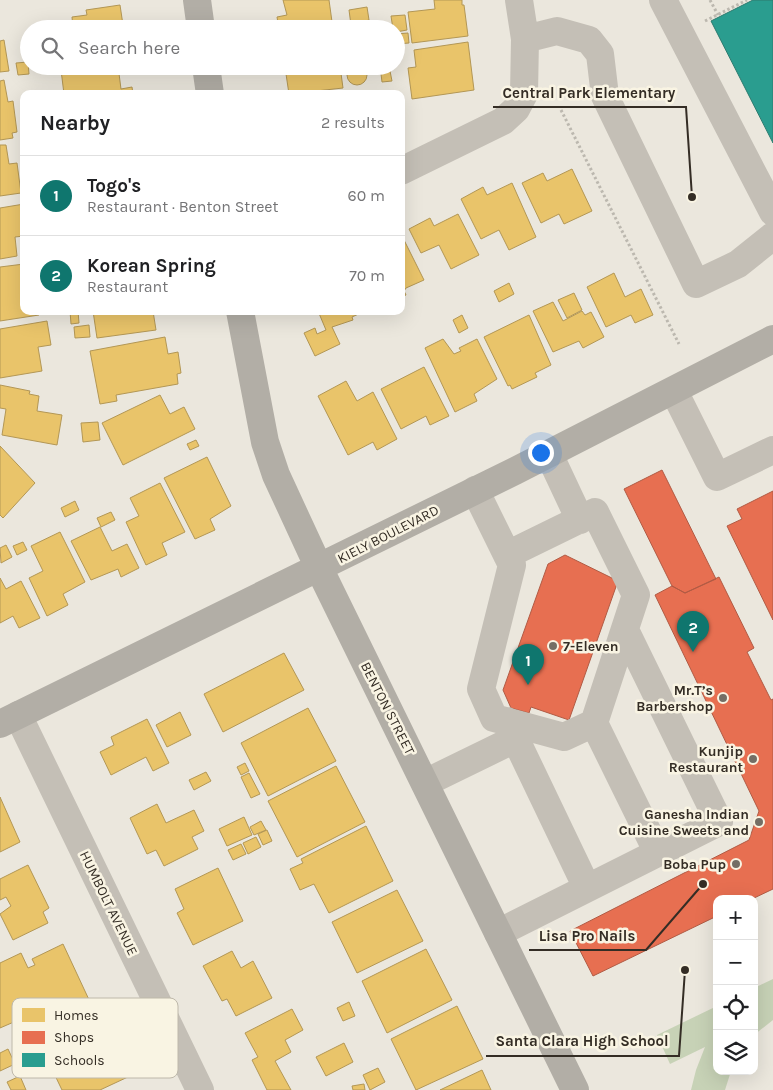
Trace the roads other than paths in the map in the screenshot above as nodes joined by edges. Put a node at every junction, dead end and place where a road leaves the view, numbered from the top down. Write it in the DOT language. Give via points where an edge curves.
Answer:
graph roads {
  1 [pos="197,0"];
  2 [pos="520,0"];
  3 [pos="663,0"];
  4 [pos="200,20"];
  5 [pos="525,39"];
  6 [pos="207,75"];
  7 [pos="209,90"];
  8 [pos="405,169"];
  9 [pos="773,212"];
  10 [pos="773,236"];
  11 [pos="241,315"];
  12 [pos="773,339"];
  13 [pos="674,391"];
  14 [pos="773,450"];
  15 [pos="548,454"];
  16 [pos="474,490"];
  17 [pos="580,520"];
  18 [pos="507,555"];
  19 [pos="318,568"];
  20 [pos="625,630"];
  21 [pos="9,720"];
  22 [pos="594,723"];
  23 [pos="511,730"];
  24 [pos="425,783"];
  25 [pos="658,853"];
  26 [pos="587,888"];
  27 [pos="498,933"];
  28 [pos="153,998"];
  29 [pos="178,1047"];
  30 [pos="200,1090"];
  31 [pos="575,1090"];
  1 -- 4 [label="main road"];
  2 -- 5 [label="street"];
  3 -- 9 [label="street"];
  5 -- 8 [label="street" via="524,94 516,109 503,121"];
  5 -- 10 [label="street" via="557,31 589,40 600,54 605,96 696,284 738,264"];
  6 -- 7 [label="main road"];
  11 -- 19 [label="main road, BENTON STREET" via="265,442"];
  12 -- 13 [label="main road, KIELY BOULEVARD"];
  13 -- 14 [label="street" via="717,477"];
  13 -- 15 [label="main road, KIELY BOULEVARD"];
  15 -- 16 [label="main road, KIELY BOULEVARD"];
  15 -- 17 [label="street"];
  16 -- 18 [label="street"];
  16 -- 19 [label="main road, KIELY BOULEVARD"];
  17 -- 18 [label="street"];
  17 -- 20 [label="street" via="596,512 636,595"];
  18 -- 23 [label="street" via="512,565 481,689 494,718"];
  19 -- 21 [label="main road, KIELY BOULEVARD"];
  19 -- 24 [label="main road, BENTON STREET"];
  20 -- 22 [label="street"];
  20 -- 25 [label="street" via="719,822"];
  21 -- 28 [label="street, HUMBOLT AVENUE"];
  22 -- 23 [label="street" via="564,737"];
  22 -- 25 [label="street"];
  23 -- 24 [label="street"];
  23 -- 26 [label="street"];
  24 -- 27 [label="main road, BENTON STREET"];
  25 -- 26 [label="street"];
  26 -- 27 [label="street"];
  27 -- 31 [label="main road, BENTON STREET"];
  29 -- 30 [label="street, HUMBOLT AVENUE"];
}
